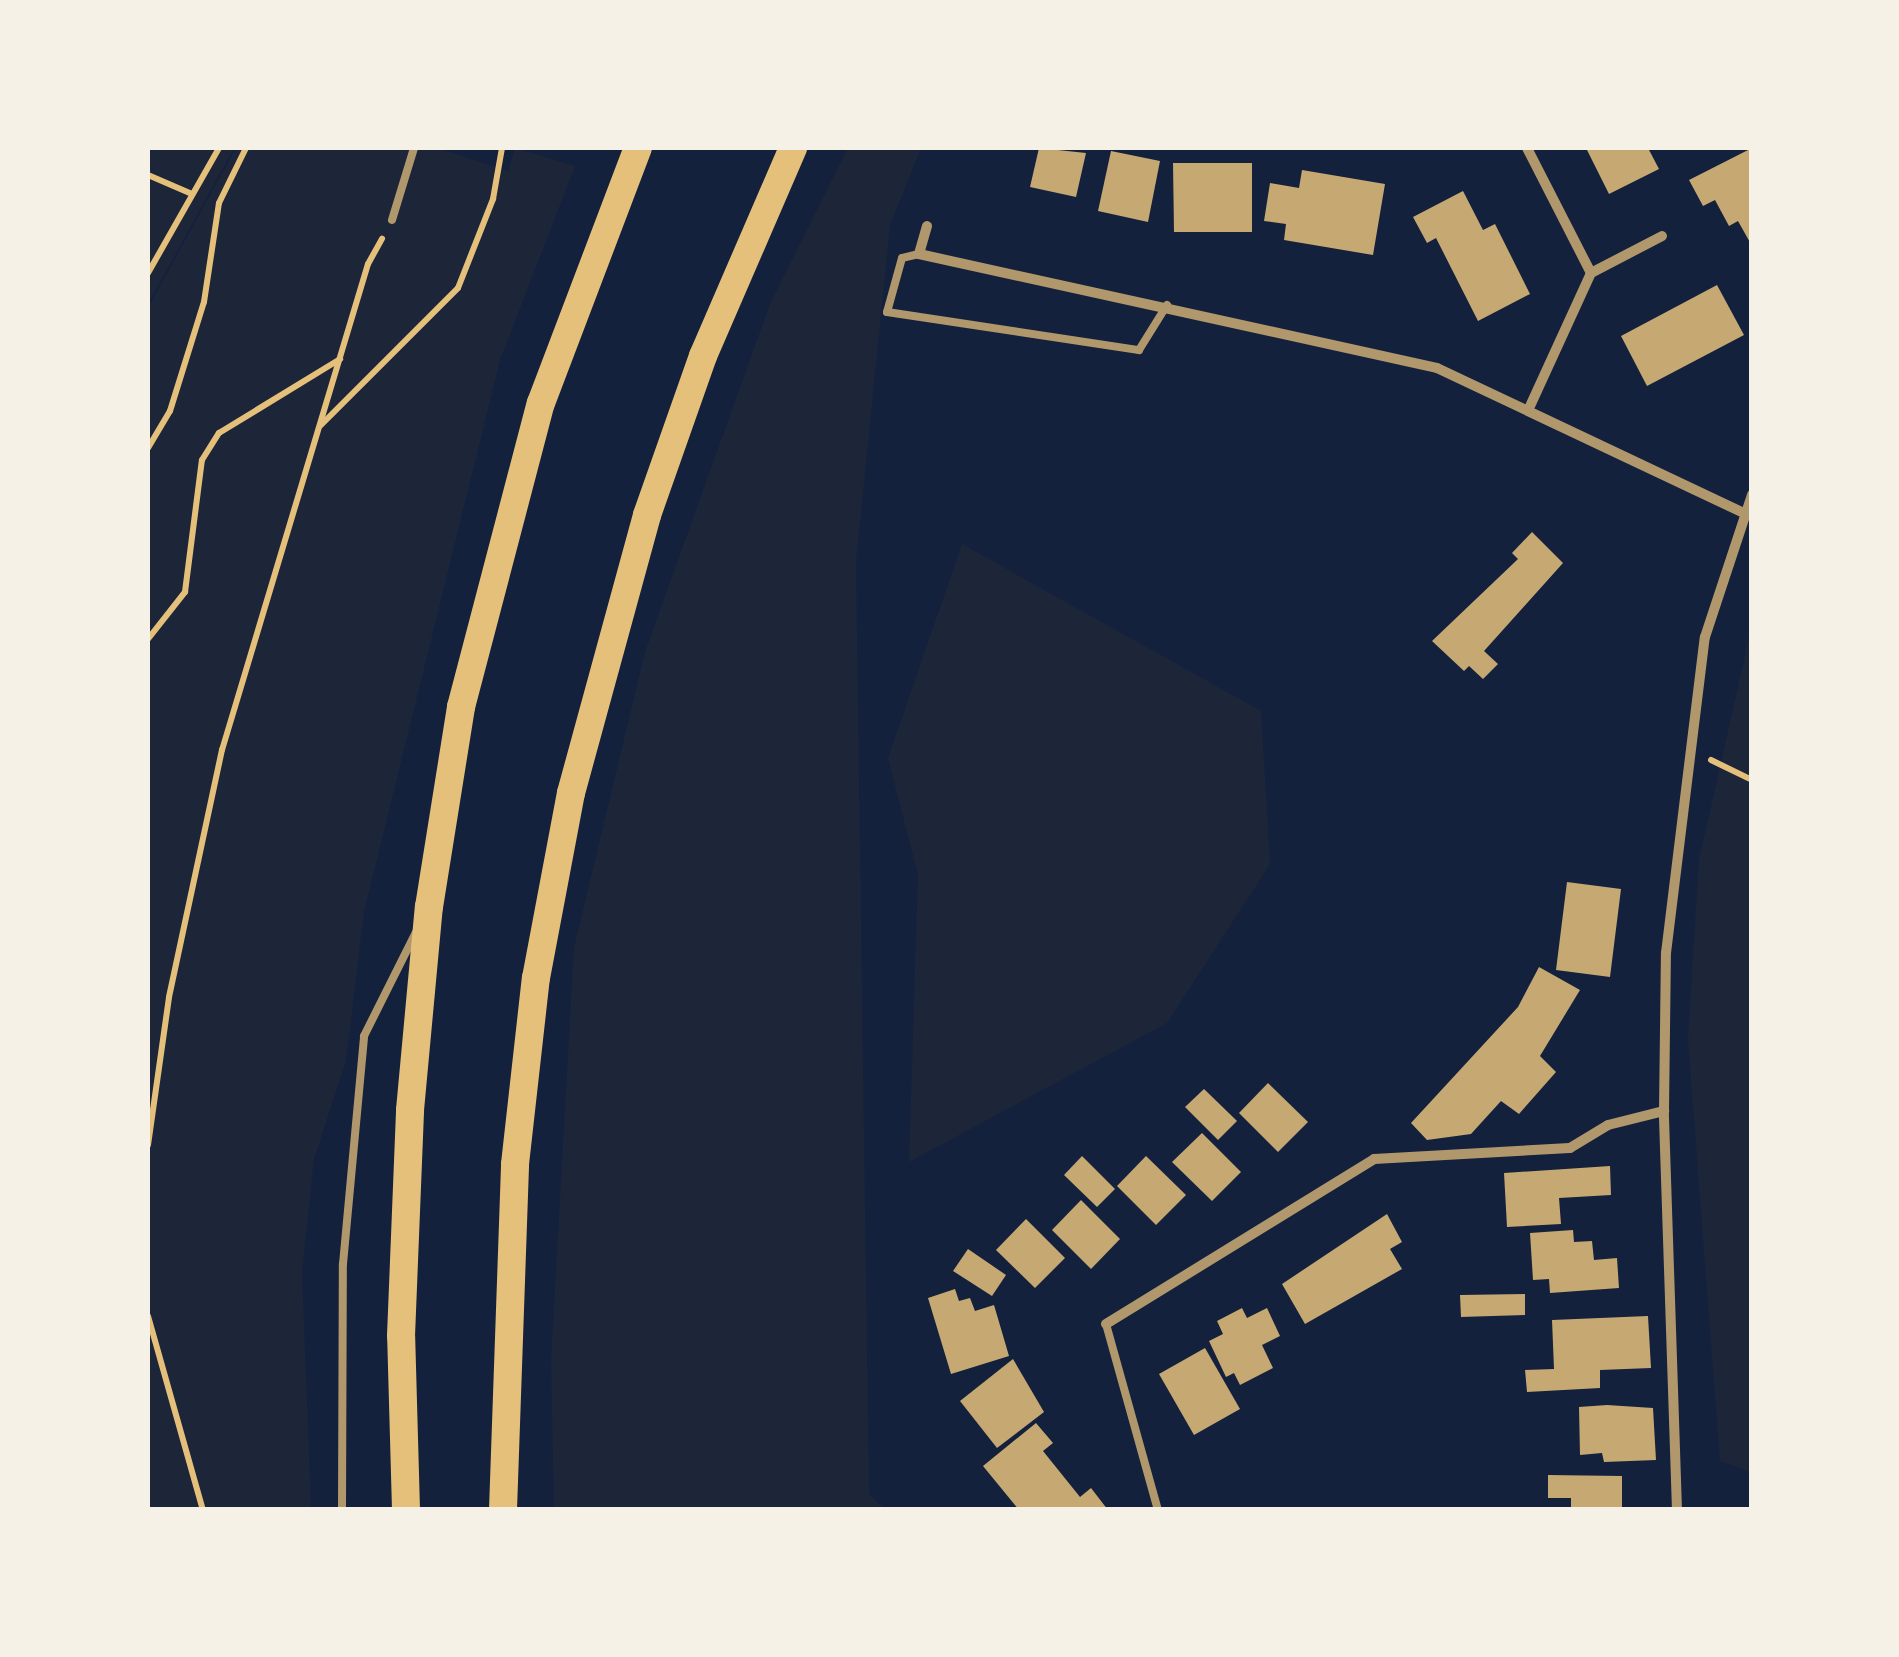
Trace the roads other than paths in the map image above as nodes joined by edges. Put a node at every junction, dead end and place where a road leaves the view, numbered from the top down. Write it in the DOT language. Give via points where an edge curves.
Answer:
graph roads {
  1 [pos="414,148"];
  2 [pos="638,148"];
  3 [pos="794,148"];
  4 [pos="1527,148"];
  5 [pos="392,220"];
  6 [pos="927,226"];
  7 [pos="1662,236"];
  8 [pos="919,254"];
  9 [pos="1591,273"];
  10 [pos="1167,305"];
  11 [pos="1530,406"];
  12 [pos="1752,495"];
  13 [pos="1742,512"];
  14 [pos="429,907"];
  15 [pos="1664,1110"];
  16 [pos="1106,1324"];
  17 [pos="342,1510"];
  18 [pos="406,1510"];
  19 [pos="503,1510"];
  20 [pos="1158,1510"];
  21 [pos="1677,1510"];
  1 -- 5 [label="lane"];
  2 -- 14 [label="highway" via="540,403 496,558 460,707"];
  3 -- 19 [label="highway" via="703,356 647,515 571,794 536,978 516,1164"];
  4 -- 9 [label="street"];
  6 -- 8 [label="street"];
  7 -- 9 [label="street"];
  8 -- 10 [label="street"];
  8 -- 10 [label="lane" via="902,258 887,312 1139,350"];
  9 -- 11 [label="street"];
  10 -- 11 [label="street" via="1437,368"];
  11 -- 13 [label="street"];
  12 -- 13 [label="street"];
  13 -- 15 [label="street" via="1704,638 1686,752 1666,954"];
  14 -- 17 [label="lane" via="364,1036 343,1264"];
  14 -- 18 [label="highway" via="404,1220"];
  15 -- 16 [label="street" via="1608,1125 1570,1148 1374,1159"];
  15 -- 21 [label="street"];
  16 -- 20 [label="lane"];
}
